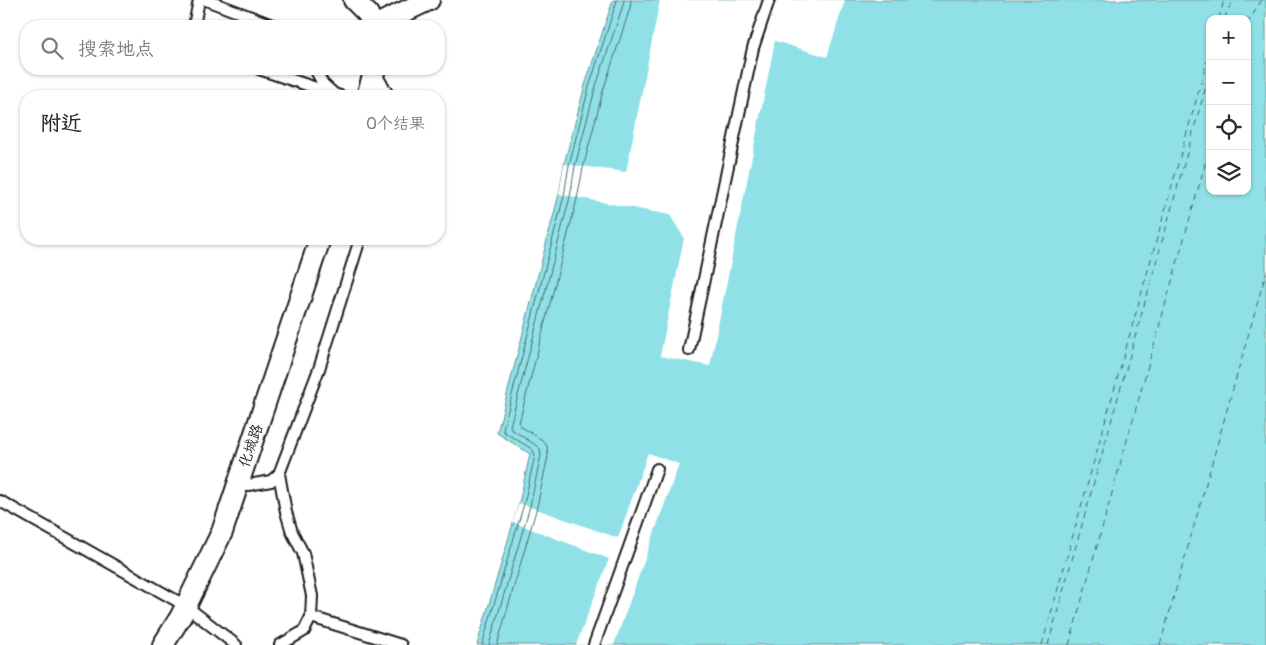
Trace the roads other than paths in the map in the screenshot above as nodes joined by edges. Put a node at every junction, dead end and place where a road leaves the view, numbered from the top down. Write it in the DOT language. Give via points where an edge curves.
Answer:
graph roads {
  1 [pos="199,0"];
  2 [pos="206,0"];
  3 [pos="354,0"];
  4 [pos="429,0"];
  5 [pos="769,0"];
  6 [pos="195,20"];
  7 [pos="259,20"];
  8 [pos="370,20"];
  9 [pos="386,20"];
  10 [pos="277,75"];
  11 [pos="318,75"];
  12 [pos="373,75"];
  13 [pos="377,75"];
  14 [pos="320,90"];
  15 [pos="330,90"];
  16 [pos="369,90"];
  17 [pos="386,90"];
  18 [pos="318,245"];
  19 [pos="358,245"];
  20 [pos="689,350"];
  21 [pos="657,469"];
  22 [pos="279,474"];
  23 [pos="237,487"];
  24 [pos="0,501"];
  25 [pos="186,606"];
  26 [pos="311,617"];
  27 [pos="163,645"];
  28 [pos="236,645"];
  29 [pos="280,645"];
  30 [pos="401,645"];
  31 [pos="594,645"];
  1 -- 6 [label="lane"];
  2 -- 7 [label="lane"];
  3 -- 8 [label="street"];
  4 -- 9 [label="street"];
  5 -- 20 [label="lane" via="753,48"];
  10 -- 14 [label="lane"];
  11 -- 15 [label="lane"];
  12 -- 16 [label="street"];
  13 -- 17 [label="lane"];
  18 -- 23 [label="street, 化城路"];
  19 -- 22 [label="lane" via="319,369"];
  21 -- 31 [label="lane"];
  22 -- 23 [label="lane" via="271,481"];
  22 -- 26 [label="lane" via="292,532 303,553 312,596"];
  23 -- 25 [label="street, 化城路" via="222,532"];
  24 -- 25 [label="lane"];
  25 -- 27 [label="street, 化城路"];
  25 -- 28 [label="lane"];
  26 -- 29 [label="lane" via="304,630"];
  26 -- 30 [label="lane"];
}
